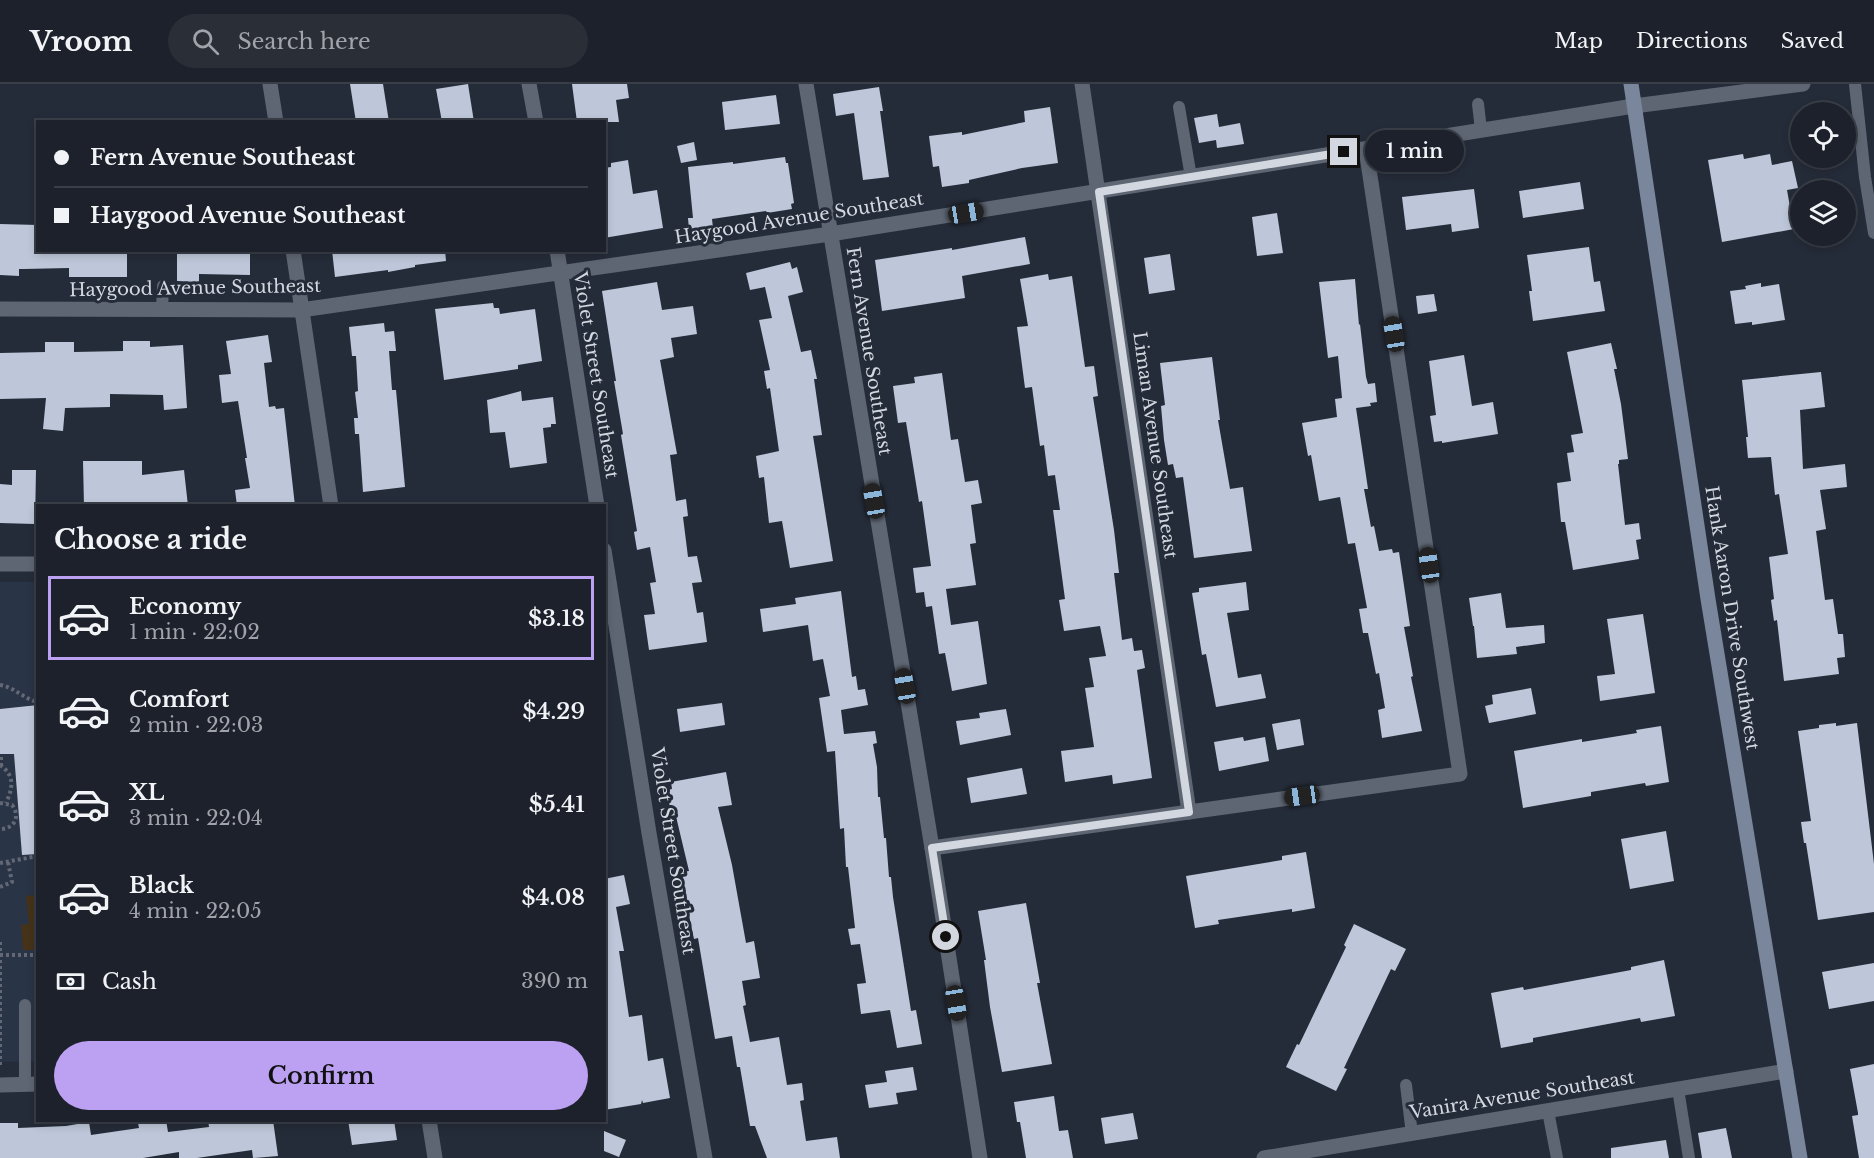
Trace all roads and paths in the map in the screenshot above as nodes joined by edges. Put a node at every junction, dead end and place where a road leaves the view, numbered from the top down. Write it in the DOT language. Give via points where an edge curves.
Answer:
graph roads {
  1 [pos="270,84"];
  2 [pos="529,84"];
  3 [pos="806,84"];
  4 [pos="1082,84"];
  5 [pos="1631,84"];
  6 [pos="1803,84"];
  7 [pos="1855,84"];
  8 [pos="1478,104"];
  9 [pos="1634,106"];
  10 [pos="1179,107"];
  11 [pos="276,120"];
  12 [pos="536,120"];
  13 [pos="1481,130"];
  14 [pos="1366,149"];
  15 [pos="1191,177"];
  16 [pos="1099,192"];
  17 [pos="1874,233"];
  18 [pos="830,234"];
  19 [pos="293,252"];
  20 [pos="557,252"];
  21 [pos="561,273"];
  22 [pos="163,286"];
  23 [pos="0,309"];
  24 [pos="162,310"];
  25 [pos="302,310"];
  26 [pos="331,504"];
  27 [pos="597,504"];
  28 [pos="606,563"];
  29 [pos="0,564"];
  30 [pos="36,564"];
  31 [pos="0,685"];
  32 [pos="36,702"];
  33 [pos="1,755"];
  34 [pos="1,765"];
  35 [pos="14,770"];
  36 [pos="7,771"];
  37 [pos="0,803"];
  38 [pos="6,803"];
  39 [pos="1189,812"];
  40 [pos="0,829"];
  41 [pos="932,848"];
  42 [pos="36,856"];
  43 [pos="8,862"];
  44 [pos="0,864"];
  45 [pos="0,886"];
  46 [pos="0,942"];
  47 [pos="0,955"];
  48 [pos="36,955"];
  49 [pos="25,1005"];
  50 [pos="0,1065"];
  51 [pos="1786,1071"];
  52 [pos="31,1084"];
  53 [pos="0,1085"];
  54 [pos="1406,1085"];
  55 [pos="1678,1089"];
  56 [pos="1548,1111"];
  57 [pos="429,1122"];
  58 [pos="1412,1134"];
  59 [pos="1280,1157"];
  60 [pos="435,1158"];
  61 [pos="705,1158"];
  62 [pos="980,1158"];
  63 [pos="1264,1158"];
  64 [pos="1557,1158"];
  65 [pos="1689,1158"];
  66 [pos="1800,1158"];
  1 -- 11 [label="street"];
  2 -- 12 [label="street"];
  3 -- 18 [label="street, Fern Avenue Southeast"];
  4 -- 16 [label="street, Liman Avenue Southeast"];
  5 -- 9 [label="main road, Hank Aaron Drive Southwest"];
  6 -- 9 [label="street, Haygood Avenue Southeast"];
  7 -- 17 [label="lane"];
  8 -- 13 [label="lane"];
  9 -- 13 [label="street, Haygood Avenue Southeast"];
  9 -- 51 [label="main road, Hank Aaron Drive Southwest" via="1708,599"];
  10 -- 15 [label="lane"];
  13 -- 14 [label="street, Haygood Avenue Southeast"];
  14 -- 15 [label="street, Haygood Avenue Southeast"];
  14 -- 39 [label="street" via="1460,774"];
  15 -- 16 [label="street, Haygood Avenue Southeast"];
  16 -- 18 [label="street, Haygood Avenue Southeast"];
  16 -- 39 [label="street, Liman Avenue Southeast"];
  18 -- 21 [label="street, Haygood Avenue Southeast"];
  18 -- 41 [label="street, Fern Avenue Southeast"];
  19 -- 25 [label="street"];
  20 -- 21 [label="street, Violet Street Southeast"];
  21 -- 25 [label="street, Haygood Avenue Southeast"];
  21 -- 27 [label="street, Violet Street Southeast"];
  22 -- 24 [label="lane"];
  23 -- 24 [label="street, Haygood Avenue Southeast"];
  24 -- 25 [label="street, Haygood Avenue Southeast"];
  25 -- 26 [label="street"];
  28 -- 61 [label="street, Violet Street Southeast"];
  29 -- 30 [label="street"];
  31 -- 32 [label="path"];
  33 -- 34 [label="path"];
  34 -- 36 [label="path"];
  35 -- 36 [label="path"];
  36 -- 38 [label="path" via="14,785"];
  37 -- 38 [label="path"];
  38 -- 40 [label="path" via="15,809 16,822"];
  39 -- 41 [label="street"];
  41 -- 62 [label="street, Fern Avenue Southeast"];
  42 -- 43 [label="path"];
  43 -- 44 [label="path"];
  43 -- 45 [label="path" via="12,882"];
  46 -- 47 [label="path"];
  47 -- 48 [label="path"];
  47 -- 50 [label="path"];
  49 -- 52 [label="lane"];
  51 -- 55 [label="street, Vanira Avenue Southeast"];
  51 -- 66 [label="main road, Hank Aaron Drive Southwest"];
  52 -- 53 [label="street"];
  54 -- 58 [label="lane"];
  55 -- 56 [label="street, Vanira Avenue Southeast"];
  55 -- 65 [label="lane"];
  56 -- 58 [label="street, Vanira Avenue Southeast"];
  56 -- 64 [label="lane"];
  57 -- 60 [label="street"];
  58 -- 59 [label="street, Vanira Avenue Southeast"];
  59 -- 63 [label="street, Vanira Avenue Southeast"];
}
